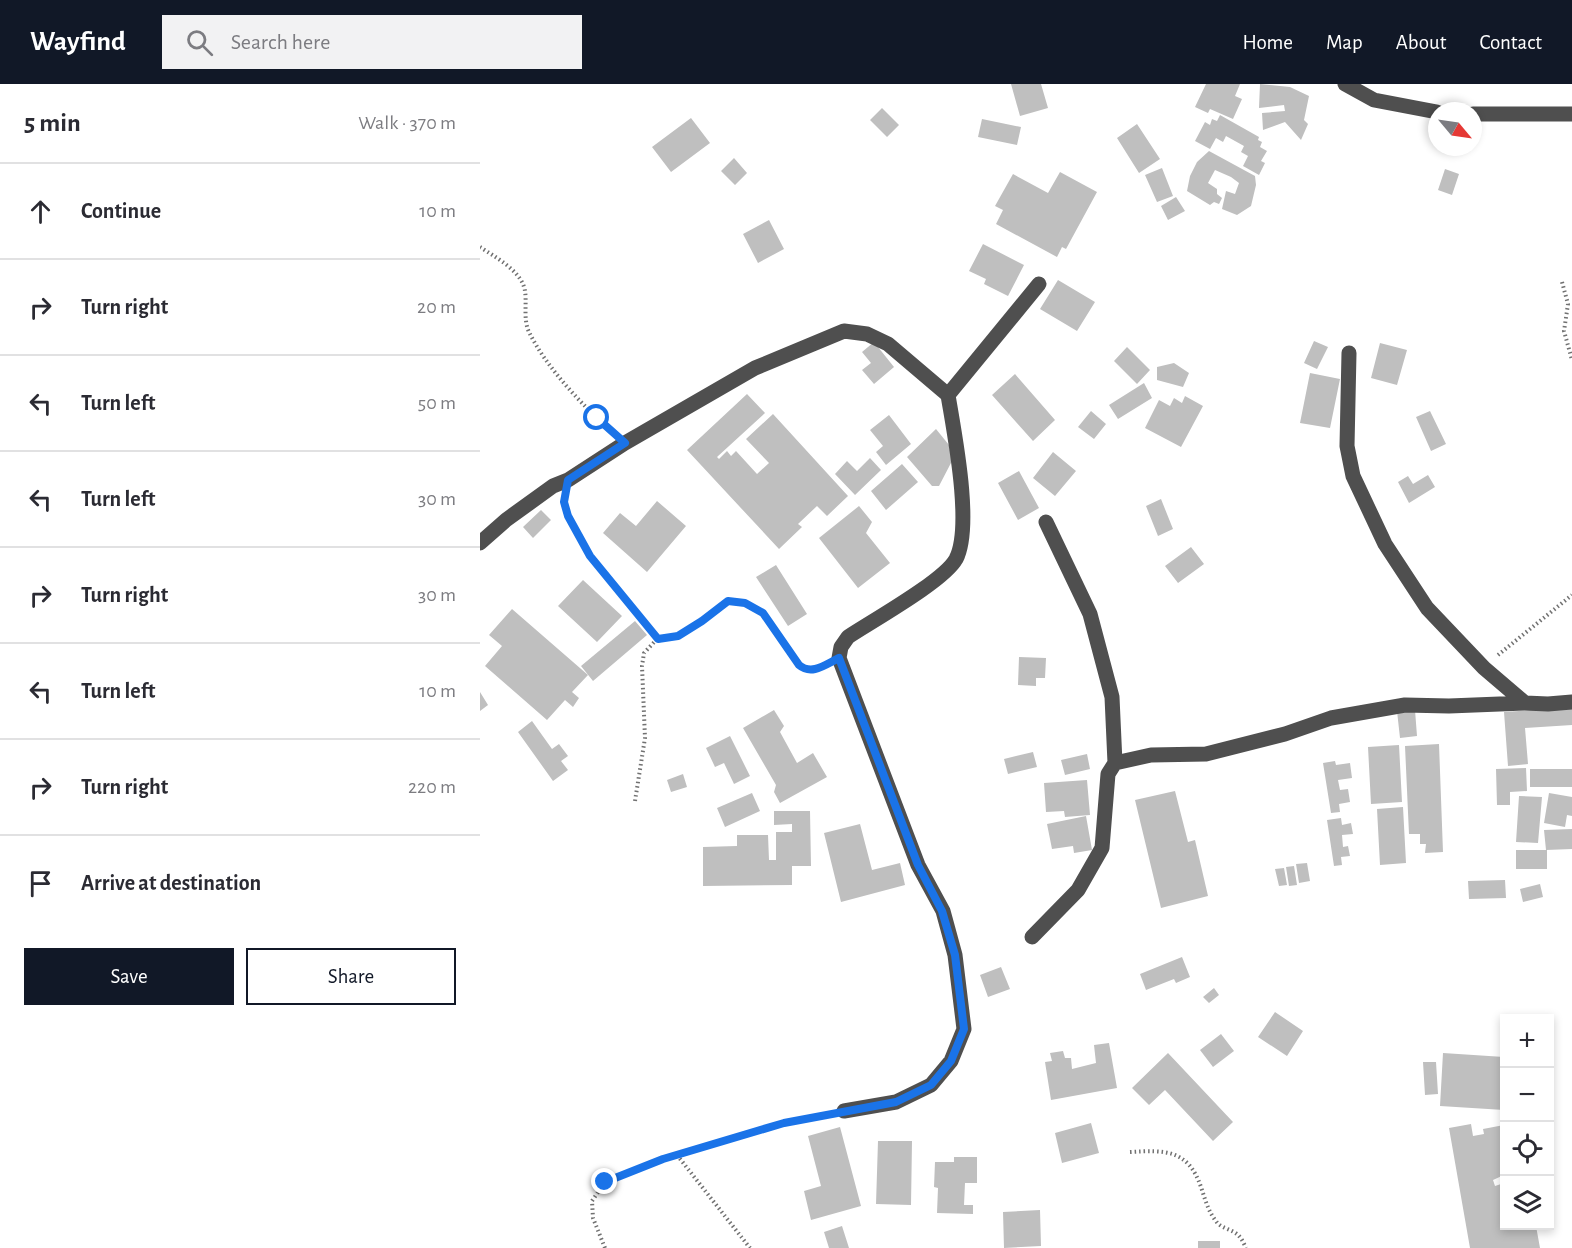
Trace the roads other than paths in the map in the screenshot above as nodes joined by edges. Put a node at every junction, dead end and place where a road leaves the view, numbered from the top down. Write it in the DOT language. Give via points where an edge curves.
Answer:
graph roads {
  1 [pos="1345,84"];
  2 [pos="1428,110"];
  3 [pos="1482,114"];
  4 [pos="1572,114"];
  5 [pos="1039,284"];
  6 [pos="1349,353"];
  7 [pos="948,395"];
  8 [pos="1046,522"];
  9 [pos="480,543"];
  10 [pos="1572,702"];
  11 [pos="1525,703"];
  12 [pos="1115,763"];
  13 [pos="1032,938"];
  14 [pos="844,1111"];
  1 -- 2 [label="street" via="1374,100"];
  3 -- 4 [label="street"];
  5 -- 7 [label="street"];
  6 -- 11 [label="street" via="1347,446 1353,476 1385,544 1427,608 1484,668"];
  7 -- 9 [label="street" via="888,344 867,334 844,331 755,368 625,443 553,486"];
  7 -- 14 [label="street" via="959,463 963,531 956,559 941,576 848,637 839,658 918,865 942,911 955,955 964,1029 951,1061 931,1085 896,1102"];
  8 -- 12 [label="street" via="1090,614 1112,697"];
  10 -- 11 [label="street"];
  11 -- 12 [label="street" via="1405,705 1331,718 1206,754 1151,755"];
  12 -- 13 [label="street" via="1108,774 1102,848 1078,890"];
}
